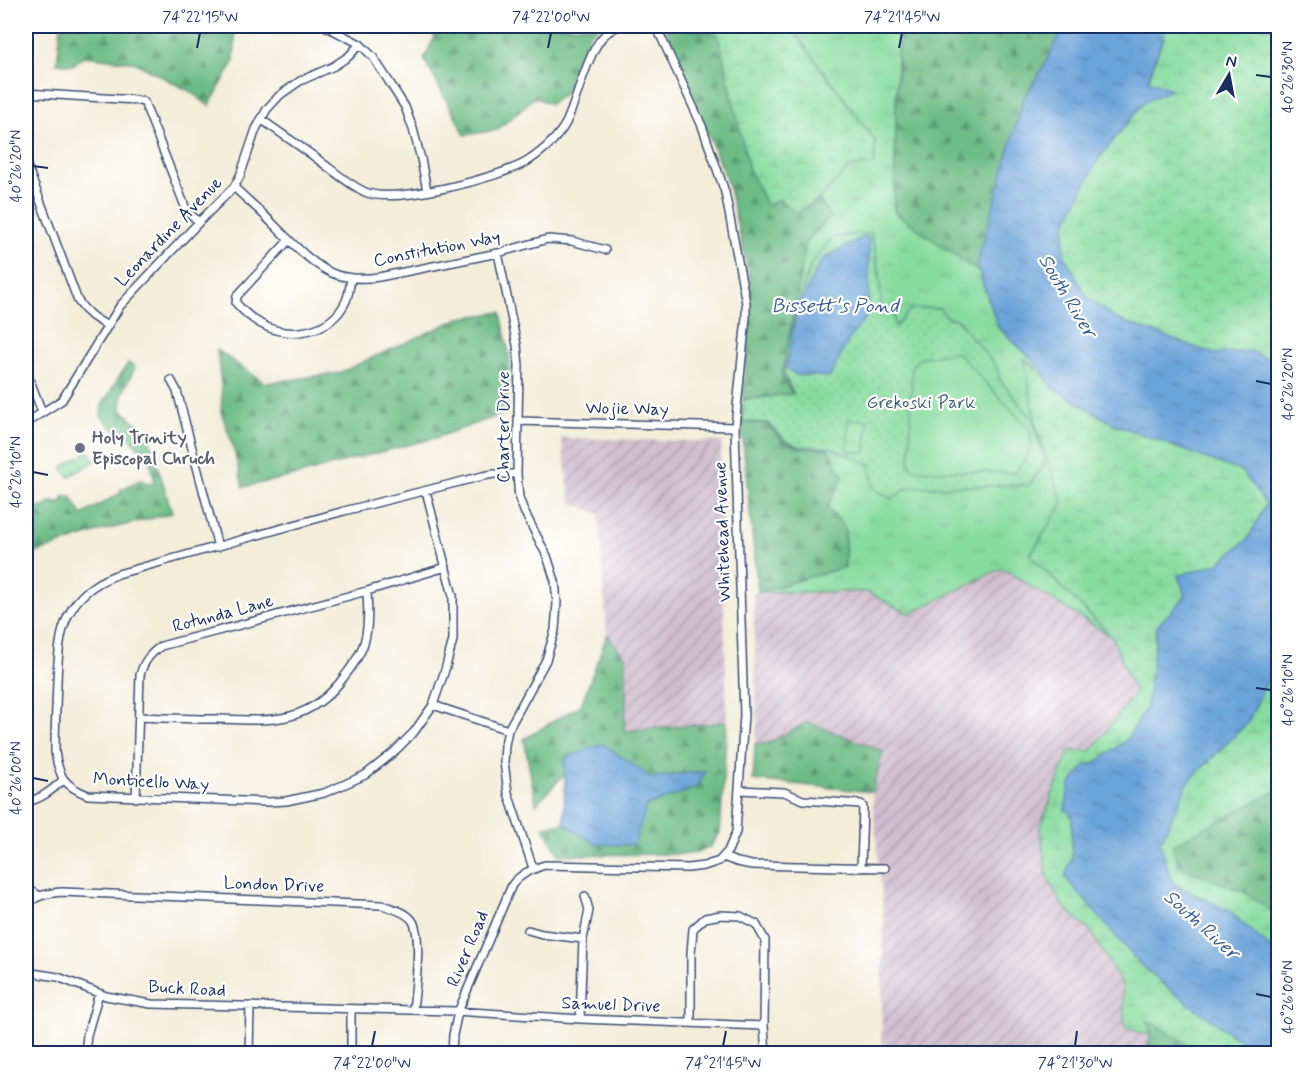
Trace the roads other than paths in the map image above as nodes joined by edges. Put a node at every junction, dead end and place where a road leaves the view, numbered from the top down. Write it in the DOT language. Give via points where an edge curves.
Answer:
graph roads {
  1 [pos="326,26"];
  2 [pos="619,26"];
  3 [pos="656,26"];
  4 [pos="360,44"];
  5 [pos="26,93"];
  6 [pos="261,118"];
  7 [pos="26,163"];
  8 [pos="234,187"];
  9 [pos="427,191"];
  10 [pos="198,222"];
  11 [pos="289,240"];
  12 [pos="605,250"];
  13 [pos="498,253"];
  14 [pos="351,278"];
  15 [pos="108,326"];
  16 [pos="26,370"];
  17 [pos="171,380"];
  18 [pos="42,412"];
  19 [pos="519,421"];
  20 [pos="26,423"];
  21 [pos="735,427"];
  22 [pos="517,474"];
  23 [pos="426,491"];
  24 [pos="218,547"];
  25 [pos="446,567"];
  26 [pos="368,591"];
  27 [pos="433,705"];
  28 [pos="139,717"];
  29 [pos="508,730"];
  30 [pos="63,780"];
  31 [pos="739,790"];
  32 [pos="136,798"];
  33 [pos="26,802"];
  34 [pos="723,857"];
  35 [pos="533,868"];
  36 [pos="861,868"];
  37 [pos="885,868"];
  38 [pos="26,888"];
  39 [pos="40,896"];
  40 [pos="585,896"];
  41 [pos="26,905"];
  42 [pos="528,930"];
  43 [pos="583,939"];
  44 [pos="26,972"];
  45 [pos="99,993"];
  46 [pos="250,1006"];
  47 [pos="351,1009"];
  48 [pos="413,1010"];
  49 [pos="458,1012"];
  50 [pos="580,1019"];
  51 [pos="691,1023"];
  52 [pos="764,1026"];
  53 [pos="85,1053"];
  54 [pos="249,1053"];
  55 [pos="351,1053"];
  56 [pos="452,1053"];
  57 [pos="766,1053"];
  1 -- 4 [label="street"];
  2 -- 9 [label="street" via="599,41 578,96 550,145 526,162 488,177"];
  3 -- 21 [label="street, Whitehead Avenue" via="702,126 728,206 746,303"];
  4 -- 6 [label="street, Leonardine Avenue" via="334,66 280,94"];
  4 -- 9 [label="street" via="373,57 405,107"];
  5 -- 10 [label="street" via="144,102 186,209"];
  6 -- 8 [label="street, Leonardine Avenue"];
  6 -- 9 [label="street" via="366,193 380,196"];
  7 -- 15 [label="street" via="78,302 84,311"];
  8 -- 10 [label="street, Leonardine Avenue"];
  8 -- 11 [label="street, Constitution Way"];
  10 -- 15 [label="street, Leonardine Avenue" via="131,292"];
  11 -- 14 [label="street, Constitution Way" via="323,268"];
  11 -- 14 [label="street" via="237,296 236,303 260,324 292,333 323,326 339,314"];
  12 -- 13 [label="street, Constitution Way" via="548,239"];
  13 -- 14 [label="street, Constitution Way" via="379,277"];
  13 -- 19 [label="street, Charter Drive" via="517,345"];
  15 -- 18 [label="street, Leonardine Avenue" via="62,400"];
  16 -- 18 [label="street"];
  17 -- 24 [label="street"];
  18 -- 20 [label="street, Leonardine Avenue"];
  19 -- 21 [label="street, Wojie Way"];
  19 -- 22 [label="street, Charter Drive"];
  21 -- 31 [label="street, Whitehead Avenue" via="744,715"];
  22 -- 23 [label="street" via="483,476"];
  22 -- 29 [label="street, Charter Drive" via="519,498 547,556 557,603 555,630 546,660"];
  23 -- 24 [label="street"];
  23 -- 25 [label="street, Monticello Way"];
  24 -- 30 [label="street" via="118,574 96,584 75,605 66,619 58,648 55,752"];
  25 -- 26 [label="street, Rotunda Lane"];
  25 -- 27 [label="street, Monticello Way" via="453,596 453,640"];
  26 -- 28 [label="street, Rotunda Lane" via="160,646 150,654 140,675"];
  26 -- 28 [label="street" via="363,646 334,691 312,708 266,721"];
  27 -- 29 [label="street"];
  27 -- 32 [label="street, Monticello Way" via="393,753 365,775 324,793 269,802"];
  28 -- 32 [label="street, Rotunda Lane"];
  29 -- 35 [label="street, Charter Drive" via="504,762 508,793"];
  30 -- 32 [label="street, Monticello Way" via="88,795"];
  30 -- 33 [label="street" via="43,796"];
  31 -- 34 [label="street, Whitehead Avenue" via="736,832"];
  31 -- 36 [label="street" via="784,792 803,800 861,804"];
  34 -- 35 [label="street" via="688,868"];
  34 -- 36 [label="street" via="752,865"];
  35 -- 49 [label="street, River Road" via="512,885"];
  36 -- 37 [label="street"];
  38 -- 39 [label="street"];
  39 -- 41 [label="street, London Drive"];
  39 -- 48 [label="street, London Drive" via="62,891 382,905 412,920 417,934"];
  40 -- 43 [label="street" via="589,910"];
  42 -- 43 [label="street"];
  43 -- 50 [label="street"];
  44 -- 45 [label="street, Buck Road" via="58,977"];
  45 -- 46 [label="street, Buck Road" via="151,1004"];
  45 -- 53 [label="street"];
  46 -- 47 [label="street, Buck Road"];
  46 -- 54 [label="street"];
  47 -- 48 [label="street, Buck Road"];
  47 -- 55 [label="street"];
  48 -- 49 [label="street"];
  49 -- 50 [label="street, Samuel Drive"];
  49 -- 56 [label="street, River Road"];
  50 -- 51 [label="street, Samuel Drive"];
  51 -- 52 [label="street, Samuel Drive"];
  51 -- 52 [label="street" via="693,929 705,918 721,915 740,916 756,924 765,940"];
  52 -- 57 [label="street"];
}
